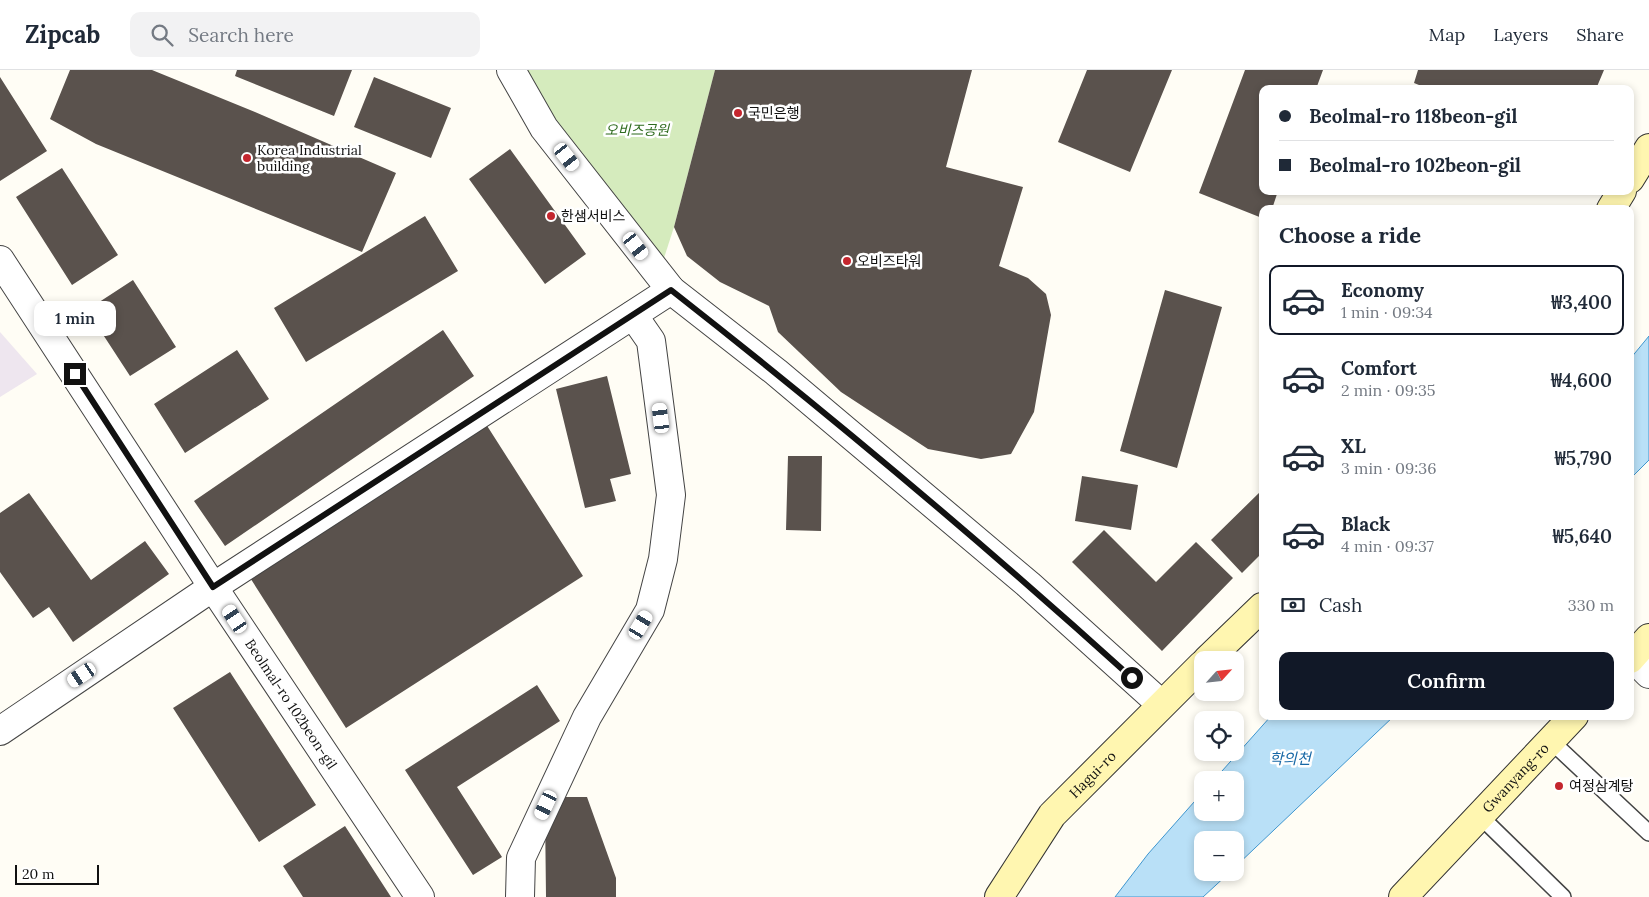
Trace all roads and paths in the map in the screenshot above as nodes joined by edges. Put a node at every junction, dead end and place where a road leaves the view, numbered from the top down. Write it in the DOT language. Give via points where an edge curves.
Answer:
graph roads {
  1 [pos="511,70"];
  2 [pos="1649,148"];
  3 [pos="1634,172"];
  4 [pos="0,260"];
  5 [pos="671,290"];
  6 [pos="633,315"];
  7 [pos="213,587"];
  8 [pos="1259,610"];
  9 [pos="1216,651"];
  10 [pos="1194,673"];
  11 [pos="1161,704"];
  12 [pos="1570,720"];
  13 [pos="0,731"];
  14 [pos="1551,740"];
  15 [pos="1480,816"];
  16 [pos="1649,833"];
  17 [pos="1408,895"];
  18 [pos="420,897"];
  19 [pos="520,897"];
  20 [pos="999,897"];
  21 [pos="1563,897"];
  1 -- 5 [label="street" via="544,128"];
  2 -- 3 [label="street"];
  4 -- 7 [label="street, Beolmal-ro 102beon-gil"];
  5 -- 6 [label="street"];
  5 -- 11 [label="street" via="776,372 1014,572"];
  6 -- 7 [label="street"];
  6 -- 19 [label="street" via="652,341 671,495 663,559 650,610 587,717 521,858"];
  7 -- 13 [label="street"];
  7 -- 18 [label="street, Beolmal-ro 102beon-gil"];
  8 -- 9 [label="street"];
  10 -- 11 [label="street, Hagui-ro"];
  11 -- 20 [label="street, Hagui-ro" via="1052,815"];
  12 -- 14 [label="street, Gwanyang-ro"];
  14 -- 15 [label="street, Gwanyang-ro"];
  14 -- 16 [label="lane, Gwanyang-ro"];
  15 -- 17 [label="street, Gwanyang-ro"];
  15 -- 21 [label="lane, Gwanyang-ro"];
}
